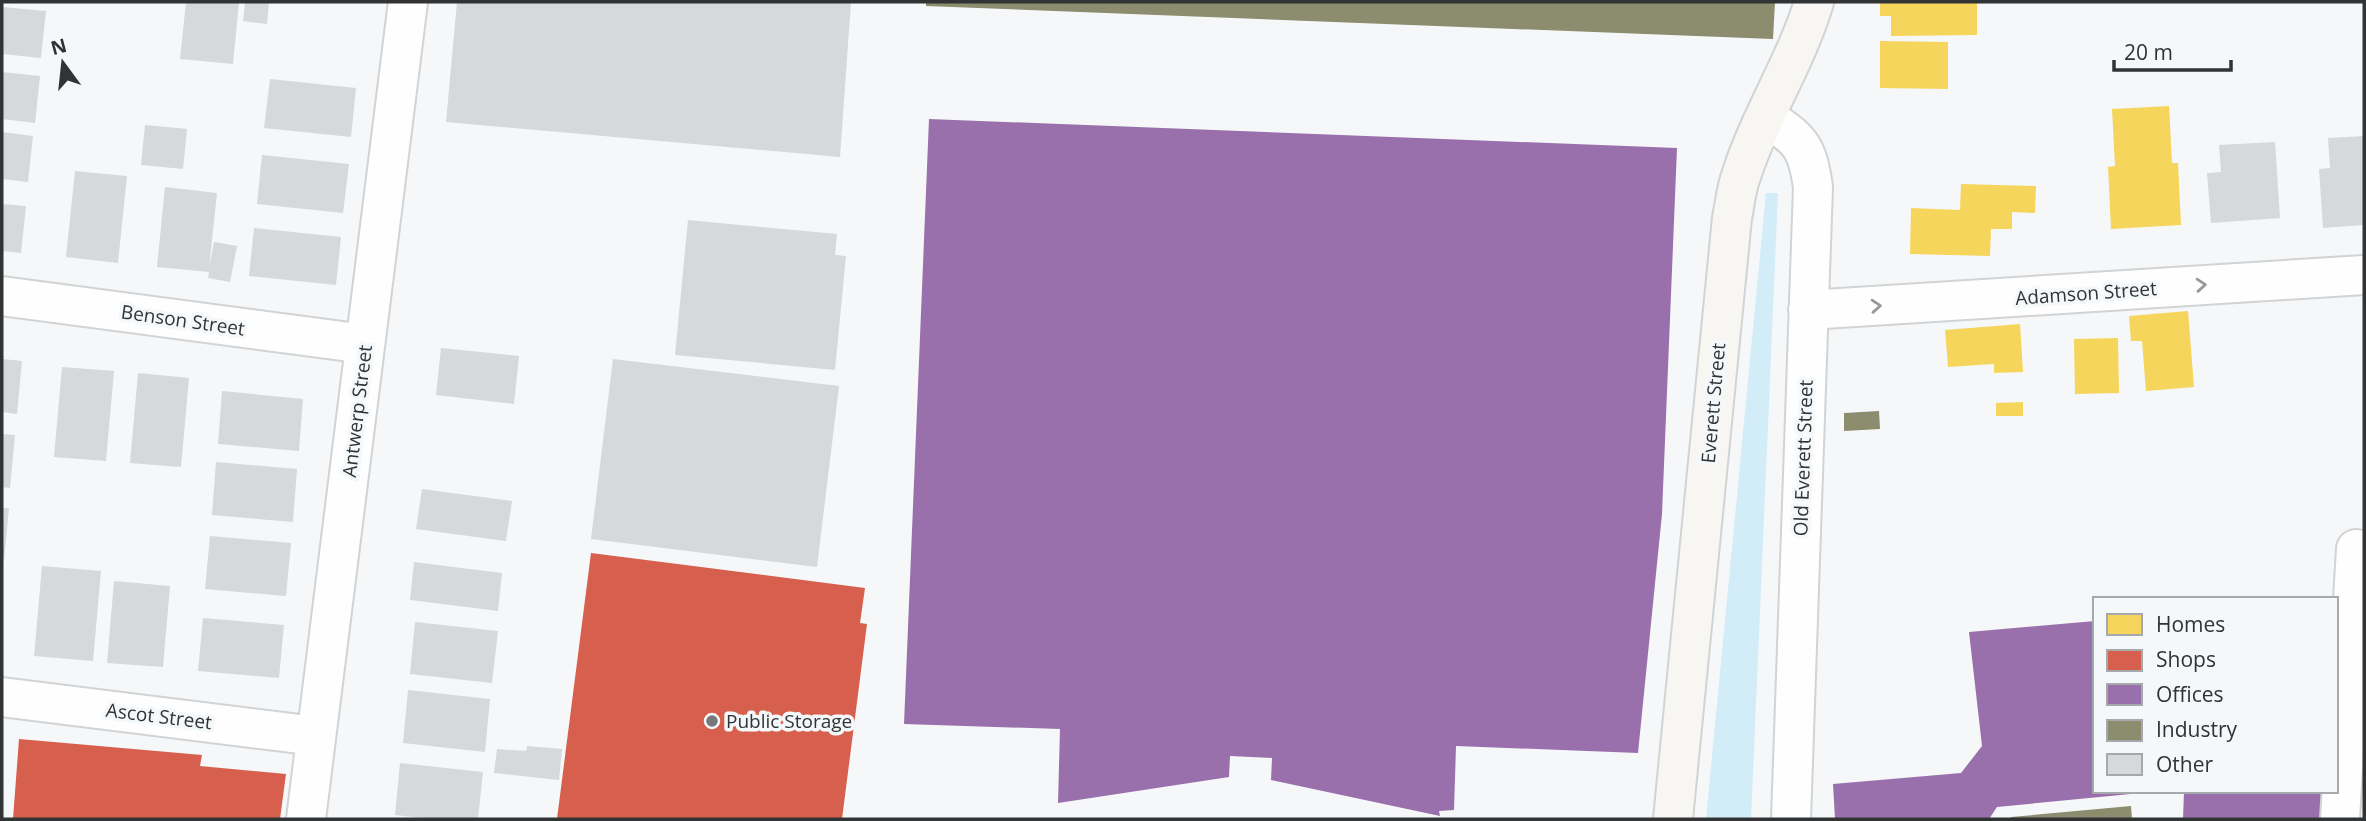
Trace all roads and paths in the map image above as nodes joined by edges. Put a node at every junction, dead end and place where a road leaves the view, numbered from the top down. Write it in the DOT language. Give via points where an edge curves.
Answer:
graph roads {
  1 [pos="408,2"];
  2 [pos="1814,2"];
  3 [pos="1766,117"];
  4 [pos="2364,275"];
  5 [pos="2,296"];
  6 [pos="1808,310"];
  7 [pos="365,344"];
  8 [pos="2356,549"];
  9 [pos="2,697"];
  10 [pos="316,736"];
  11 [pos="306,819"];
  12 [pos="1673,819"];
  13 [pos="1791,819"];
  14 [pos="2340,819"];
  1 -- 7 [label="street, Antwerp Street"];
  2 -- 3 [label="street, Everett Street"];
  3 -- 6 [label="street, Old Everett Street" via="1801,143 1810,162"];
  3 -- 12 [label="street, Everett Street" via="1740,178 1732,218"];
  6 -- 4 [label="street, Adamson Street, one-way"];
  5 -- 7 [label="street, Benson Street"];
  6 -- 13 [label="street, Old Everett Street"];
  7 -- 10 [label="street, Antwerp Street"];
  8 -- 14 [label="street"];
  9 -- 10 [label="street, Ascot Street"];
  10 -- 11 [label="street, Antwerp Street"];
}
